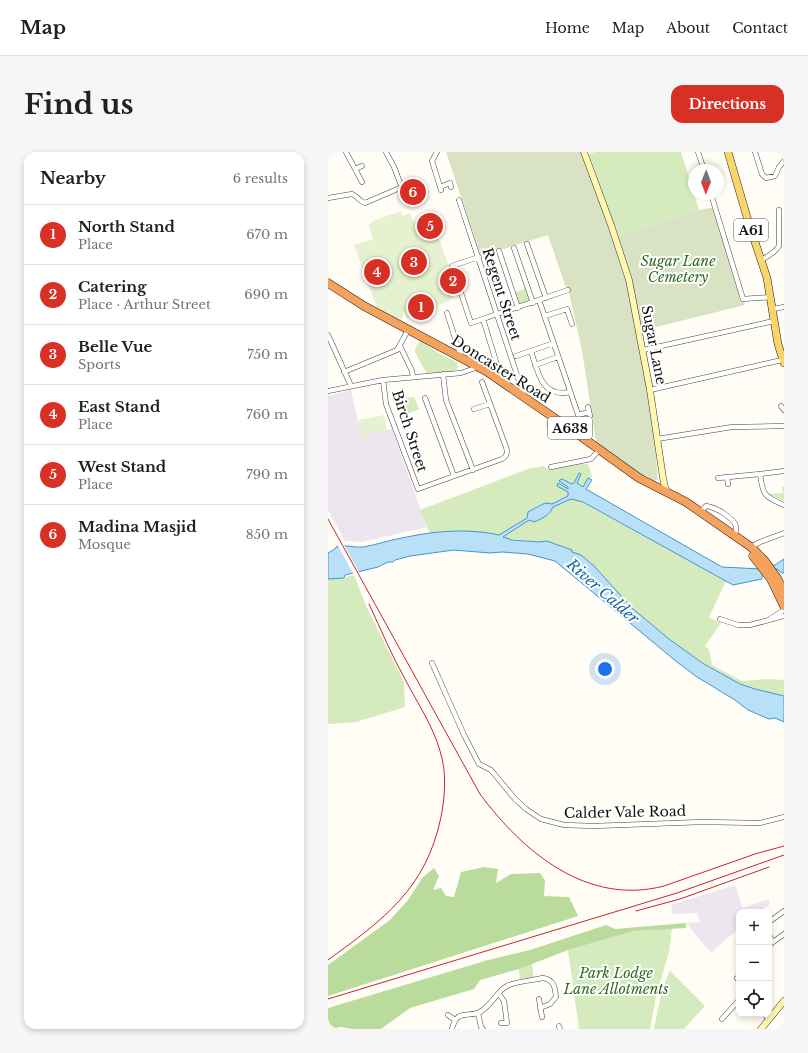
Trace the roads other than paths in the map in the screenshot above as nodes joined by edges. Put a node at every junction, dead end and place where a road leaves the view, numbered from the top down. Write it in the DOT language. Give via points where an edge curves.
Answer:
graph roads {
  1 [pos="346,152"];
  2 [pos="386,152"];
  3 [pos="438,152"];
  4 [pos="584,152"];
  5 [pos="698,152"];
  6 [pos="728,152"];
  7 [pos="755,152"];
  8 [pos="784,161"];
  9 [pos="702,164"];
  10 [pos="362,166"];
  11 [pos="355,169"];
  12 [pos="362,182"];
  13 [pos="402,187"];
  14 [pos="451,187"];
  15 [pos="328,198"];
  16 [pos="459,200"];
  17 [pos="713,200"];
  18 [pos="407,201"];
  19 [pos="779,210"];
  20 [pos="782,222"];
  21 [pos="527,244"];
  22 [pos="514,248"];
  23 [pos="499,251"];
  24 [pos="479,257"];
  25 [pos="761,260"];
  26 [pos="328,283"];
  27 [pos="568,290"];
  28 [pos="771,297"];
  29 [pos="546,298"];
  30 [pos="539,300"];
  31 [pos="533,303"];
  32 [pos="784,307"];
  33 [pos="518,308"];
  34 [pos="772,309"];
  35 [pos="447,313"];
  36 [pos="497,315"];
  37 [pos="545,316"];
  38 [pos="483,319"];
  39 [pos="774,321"];
  40 [pos="572,324"];
  41 [pos="407,332"];
  42 [pos="328,334"];
  43 [pos="554,343"];
  44 [pos="400,346"];
  45 [pos="643,350"];
  46 [pos="531,351"];
  47 [pos="513,357"];
  48 [pos="558,357"];
  49 [pos="463,358"];
  50 [pos="783,361"];
  51 [pos="535,365"];
  52 [pos="479,367"];
  53 [pos="344,372"];
  54 [pos="463,372"];
  55 [pos="443,374"];
  56 [pos="413,377"];
  57 [pos="383,380"];
  58 [pos="482,382"];
  59 [pos="502,382"];
  60 [pos="351,386"];
  61 [pos="650,390"];
  62 [pos="328,391"];
  63 [pos="570,392"];
  64 [pos="524,396"];
  65 [pos="425,398"];
  66 [pos="490,404"];
  67 [pos="474,409"];
  68 [pos="589,412"];
  69 [pos="578,415"];
  70 [pos="784,426"];
  71 [pos="584,438"];
  72 [pos="657,439"];
  73 [pos="599,450"];
  74 [pos="551,467"];
  75 [pos="472,470"];
  76 [pos="784,471"];
  77 [pos="760,474"];
  78 [pos="454,476"];
  79 [pos="727,477"];
  80 [pos="663,478"];
  81 [pos="718,478"];
  82 [pos="728,484"];
  83 [pos="653,486"];
  84 [pos="669,494"];
  85 [pos="784,505"];
  86 [pos="700,512"];
  87 [pos="784,533"];
  88 [pos="736,537"];
  89 [pos="751,547"];
  90 [pos="761,561"];
  91 [pos="774,579"];
  92 [pos="784,592"];
  93 [pos="784,606"];
  94 [pos="784,610"];
  95 [pos="784,616"];
  96 [pos="720,619"];
  97 [pos="769,620"];
  98 [pos="432,662"];
  99 [pos="784,817"];
  100 [pos="784,911"];
  101 [pos="772,920"];
  102 [pos="784,934"];
  103 [pos="772,942"];
  104 [pos="499,994"];
  105 [pos="539,999"];
  106 [pos="784,1001"];
  107 [pos="736,1003"];
  108 [pos="540,1008"];
  109 [pos="772,1012"];
  110 [pos="478,1013"];
  111 [pos="448,1015"];
  112 [pos="766,1017"];
  113 [pos="542,1018"];
  114 [pos="722,1019"];
  115 [pos="455,1020"];
  116 [pos="501,1023"];
  117 [pos="452,1029"];
  118 [pos="483,1029"];
  119 [pos="761,1029"];
  1 -- 11 [label="street"];
  2 -- 13 [label="street"];
  3 -- 14 [label="street" via="432,161 440,188 450,183"];
  4 -- 45 [label="street, Sugar Lane" via="629,280"];
  5 -- 9 [label="street"];
  6 -- 25 [label="main road, A61"];
  7 -- 8 [label="street" via="762,174 766,178 775,176"];
  10 -- 11 [label="street"];
  11 -- 12 [label="street"];
  13 -- 15 [label="street" via="364,203 352,194"];
  13 -- 18 [label="street"];
  16 -- 24 [label="street, Regent Street"];
  17 -- 28 [label="street" via="743,299"];
  19 -- 20 [label="street"];
  20 -- 25 [label="street" via="777,250"];
  21 -- 29 [label="street"];
  22 -- 31 [label="street"];
  23 -- 33 [label="street"];
  24 -- 36 [label="street, Regent Street"];
  24 -- 38 [label="street" via="452,266 471,323"];
  25 -- 28 [label="main road, A61"];
  26 -- 49 [label="highway, Doncaster Road / A638" via="364,306"];
  27 -- 29 [label="street"];
  28 -- 34 [label="main road, A61"];
  29 -- 30 [label="street"];
  30 -- 31 [label="street"];
  30 -- 37 [label="street"];
  31 -- 33 [label="street"];
  32 -- 34 [label="street"];
  33 -- 36 [label="street"];
  34 -- 39 [label="main road, A61"];
  35 -- 49 [label="street"];
  36 -- 38 [label="street"];
  36 -- 47 [label="street, Regent Street"];
  37 -- 40 [label="street" via="567,309"];
  37 -- 43 [label="street"];
  38 -- 59 [label="street"];
  39 -- 45 [label="street"];
  39 -- 50 [label="main road, A61"];
  41 -- 44 [label="street"];
  42 -- 53 [label="street"];
  43 -- 46 [label="street"];
  43 -- 48 [label="street"];
  44 -- 53 [label="street" via="397,350"];
  44 -- 56 [label="street"];
  45 -- 61 [label="street, Sugar Lane"];
  46 -- 47 [label="street"];
  46 -- 51 [label="street"];
  47 -- 64 [label="street, Regent Street"];
  48 -- 51 [label="street"];
  48 -- 63 [label="street"];
  49 -- 52 [label="highway, Doncaster Road / A638"];
  49 -- 54 [label="street"];
  50 -- 61 [label="street"];
  51 -- 63 [label="street" via="545,387 562,394"];
  52 -- 54 [label="street"];
  52 -- 59 [label="highway, Doncaster Road / A638"];
  53 -- 60 [label="street"];
  54 -- 55 [label="street"];
  55 -- 56 [label="street"];
  55 -- 75 [label="street" via="446,400"];
  56 -- 57 [label="street"];
  57 -- 60 [label="street"];
  57 -- 78 [label="street, Birch Street" via="386,404 418,489"];
  58 -- 66 [label="street"];
  59 -- 64 [label="highway, Doncaster Road / A638"];
  60 -- 62 [label="street"];
  61 -- 72 [label="street, Sugar Lane"];
  63 -- 69 [label="street"];
  64 -- 71 [label="highway, Doncaster Road / A638"];
  65 -- 78 [label="street"];
  66 -- 67 [label="street"];
  66 -- 75 [label="street" via="507,454 502,459"];
  68 -- 69 [label="street"];
  69 -- 71 [label="street"];
  70 -- 72 [label="street" via="732,427"];
  71 -- 73 [label="highway, Doncaster Road / A638"];
  72 -- 80 [label="street, Sugar Lane"];
  73 -- 74 [label="street" via="589,460"];
  73 -- 83 [label="highway, Doncaster Road / A638"];
  75 -- 78 [label="street"];
  76 -- 77 [label="street"];
  77 -- 79 [label="street"];
  77 -- 85 [label="street" via="766,495"];
  79 -- 81 [label="street"];
  79 -- 82 [label="street"];
  80 -- 83 [label="street" via="660,484"];
  80 -- 84 [label="street, Sugar Lane"];
  83 -- 84 [label="highway, Doncaster Road / A638"];
  84 -- 86 [label="highway, Doncaster Road / A638"];
  86 -- 88 [label="highway, Doncaster Road / A638"];
  86 -- 88 [label="street" via="706,506 714,507 725,514 736,527"];
  87 -- 89 [label="street"];
  88 -- 89 [label="highway, Doncaster Road / A638"];
  88 -- 90 [label="highway, Doncaster Road / A638"];
  89 -- 90 [label="highway, Doncaster Road / A638"];
  90 -- 91 [label="highway, Doncaster Road / A638"];
  91 -- 92 [label="highway, Doncaster Road / A638"];
  91 -- 93 [label="highway, Doncaster Road / A638"];
  94 -- 97 [label="street"];
  95 -- 97 [label="street"];
  96 -- 97 [label="street" via="745,625 756,625"];
  98 -- 99 [label="street, Calder Vale Road" via="479,764 491,770 515,799 541,819 564,825 594,826 702,822 760,823"];
  100 -- 101 [label="street"];
  102 -- 103 [label="street"];
  104 -- 108 [label="street" via="506,986 547,979 554,985 556,997 550,1004"];
  104 -- 110 [label="street" via="490,1005"];
  104 -- 116 [label="street" via="504,1001 507,1022"];
  105 -- 108 [label="street"];
  106 -- 109 [label="street"];
  107 -- 114 [label="street"];
  108 -- 113 [label="street"];
  110 -- 115 [label="street" via="466,1014"];
  110 -- 118 [label="street"];
  111 -- 115 [label="street"];
  112 -- 119 [label="street"];
  115 -- 117 [label="street"];
}
